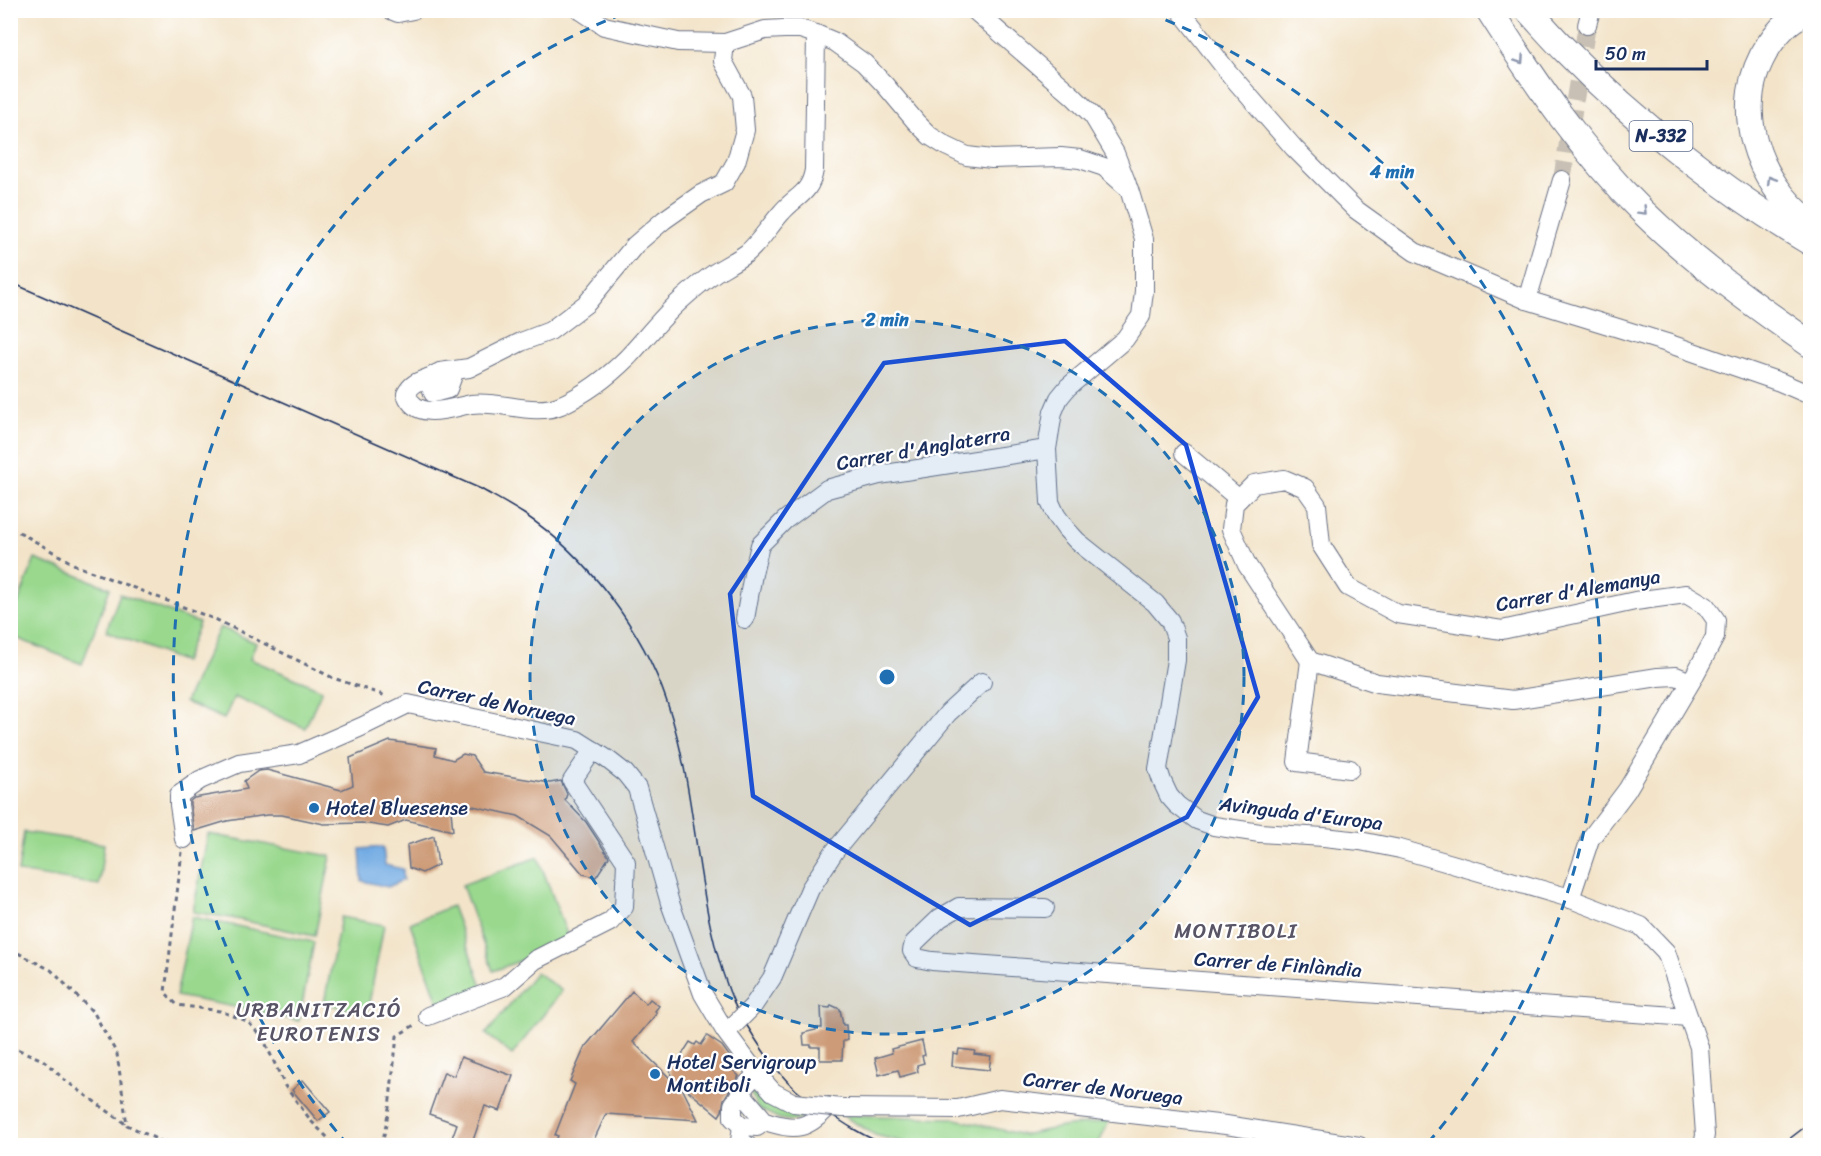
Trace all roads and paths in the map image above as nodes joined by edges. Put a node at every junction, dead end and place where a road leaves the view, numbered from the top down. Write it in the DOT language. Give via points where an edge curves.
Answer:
graph roads {
  1 [pos="391,10"];
  2 [pos="413,10"];
  3 [pos="580,10"];
  4 [pos="974,10"];
  5 [pos="1180,10"];
  6 [pos="1488,10"];
  7 [pos="1528,10"];
  8 [pos="1810,11"];
  9 [pos="816,34"];
  10 [pos="725,43"];
  11 [pos="1562,180"];
  12 [pos="1129,189"];
  13 [pos="1810,223"];
  14 [pos="1810,242"];
  15 [pos="1527,300"];
  16 [pos="1810,344"];
  17 [pos="1810,395"];
  18 [pos="1047,450"];
  19 [pos="1184,453"];
  20 [pos="1239,499"];
  21 [pos="10,530"];
  22 [pos="745,619"];
  23 [pos="1310,661"];
  24 [pos="982,682"];
  25 [pos="1691,682"];
  26 [pos="408,704"];
  27 [pos="593,750"];
  28 [pos="1350,769"];
  29 [pos="184,839"];
  30 [pos="1570,899"];
  31 [pos="1045,908"];
  32 [pos="10,949"];
  33 [pos="428,1016"];
  34 [pos="1688,1017"];
  35 [pos="729,1028"];
  36 [pos="10,1046"];
  37 [pos="757,1074"];
  38 [pos="741,1093"];
  39 [pos="836,1107"];
  40 [pos="765,1121"];
  41 [pos="127,1125"];
  42 [pos="742,1126"];
  43 [pos="171,1146"];
  44 [pos="318,1146"];
  45 [pos="382,1146"];
  46 [pos="748,1146"];
  47 [pos="1359,1146"];
  48 [pos="1703,1146"];
  1 -- 2 [label="street"];
  3 -- 10 [label="street" via="604,26 678,42"];
  4 -- 12 [label="street, Avinguda d'Europa" via="1093,116 1115,153"];
  5 -- 15 [label="street" via="1294,148 1355,209 1415,252"];
  6 -- 16 [label="highway, one-way" via="1571,131 1643,212 1722,279"];
  7 -- 14 [label="highway, N-332" via="1566,51 1654,130 1746,200"];
  13 -- 8 [label="highway, one-way" via="1780,195 1767,176 1753,139 1750,101 1752,83 1768,47 1784,26"];
  9 -- 10 [label="street" via="800,29 765,30"];
  9 -- 10 [label="street" via="812,180 758,243 682,299 611,372 561,405 538,410 486,403 438,411 417,407 406,394 414,383 440,372 469,368 550,331 587,303 635,245 664,220 724,183 736,162 745,130 742,96 723,61"];
  9 -- 12 [label="street" via="850,51 864,63 916,122 946,146 967,156 992,159 1080,159 1104,167"];
  11 -- 15 [label="street"];
  12 -- 18 [label="street, Avinguda d'Europa" via="1144,239 1141,316 1125,339 1059,398"];
  15 -- 17 [label="street" via="1667,343"];
  18 -- 22 [label="street, Carrer d'Anglaterra" via="879,475 827,489 785,520 760,545"];
  18 -- 30 [label="street, Avinguda d'Europa" via="1050,502 1066,529 1155,603 1170,621 1176,638 1176,660 1158,769 1169,795 1182,809 1197,820 1235,831 1324,837 1400,849"];
  19 -- 20 [label="street"];
  20 -- 23 [label="street" via="1234,504 1231,529 1247,565"];
  20 -- 25 [label="street, Carrer d'Alemanya" via="1254,484 1264,482 1284,479 1305,488 1317,505 1321,545 1348,587 1398,614 1502,630 1686,594 1706,606 1716,620 1715,637"];
  21 -- 26 [label="path" via="77,566 217,620 333,678"];
  23 -- 25 [label="street" via="1377,682 1513,700 1658,677 1676,676"];
  23 -- 28 [label="street" via="1297,762"];
  24 -- 35 [label="street, bridge" via="948,713 834,852 810,889 772,978 753,1006"];
  25 -- 30 [label="street, Carrer d'Alemanya" via="1627,790 1590,839"];
  26 -- 27 [label="street, Carrer de Noruega" via="577,740"];
  26 -- 29 [label="street, Carrer de Noruega" via="299,754 238,763 200,780 179,795"];
  27 -- 33 [label="street" via="572,781 626,862 624,907 610,922 536,960 505,986"];
  27 -- 35 [label="street, Carrer de Noruega" via="625,773 637,788 670,903 703,994"];
  29 -- 44 [label="path" via="165,992 177,1005 220,1011 247,1021 263,1038 285,1086 332,1142"];
  30 -- 34 [label="street, Avinguda d'Europa" via="1641,926 1666,952"];
  31 -- 34 [label="street, Carrer de Finlàndia" via="959,908 940,918 914,943 912,951 917,958 932,961"];
  32 -- 41 [label="path" via="51,970 94,1013 117,1054"];
  33 -- 45 [label="path" via="397,1036"];
  34 -- 48 [label="street, Avinguda d'Europa" via="1699,1047"];
  35 -- 37 [label="street, Carrer de Noruega"];
  36 -- 41 [label="path" via="43,1060"];
  37 -- 38 [label="street"];
  37 -- 39 [label="street, Carrer de Noruega, bridge" via="773,1092 794,1103"];
  38 -- 40 [label="street"];
  38 -- 42 [label="street" via="732,1105 734,1118"];
  39 -- 40 [label="street" via="805,1127 785,1128"];
  39 -- 47 [label="street, Carrer de Noruega" via="958,1109 1000,1099 1226,1125"];
  40 -- 42 [label="street" via="757,1127"];
  41 -- 43 [label="path"];
  42 -- 46 [label="street" via="740,1141"];
}
